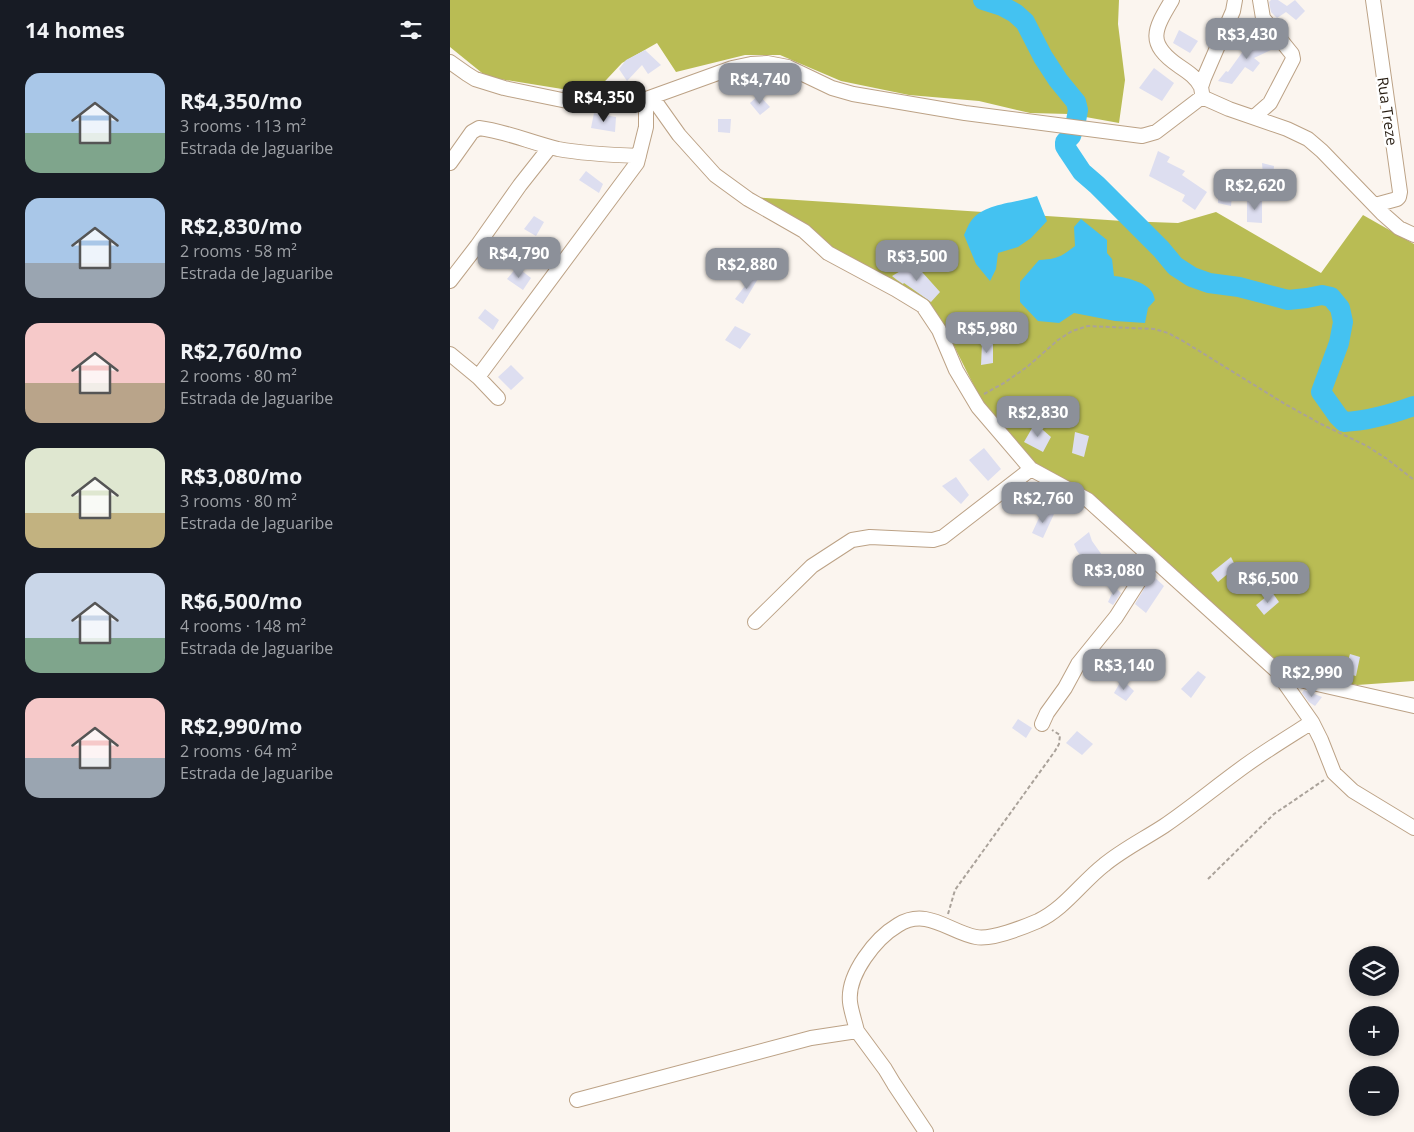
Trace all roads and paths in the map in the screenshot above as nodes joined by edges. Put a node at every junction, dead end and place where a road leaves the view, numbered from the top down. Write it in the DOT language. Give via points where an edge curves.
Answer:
graph roads {
  1 [pos="1172,0"];
  2 [pos="1235,0"];
  3 [pos="1260,0"];
  4 [pos="1373,0"];
  5 [pos="450,62"];
  6 [pos="1202,92"];
  7 [pos="649,98"];
  8 [pos="1254,117"];
  9 [pos="550,147"];
  10 [pos="639,156"];
  11 [pos="450,163"];
  12 [pos="1375,205"];
  13 [pos="1414,235"];
  14 [pos="450,281"];
  15 [pos="450,354"];
  16 [pos="478,377"];
  17 [pos="498,398"];
  18 [pos="973,399"];
  19 [pos="1031,468"];
  20 [pos="1414,480"];
  21 [pos="1152,558"];
  22 [pos="755,622"];
  23 [pos="1279,673"];
  24 [pos="1414,706"];
  25 [pos="1312,722"];
  26 [pos="1042,724"];
  27 [pos="1334,773"];
  28 [pos="1414,828"];
  29 [pos="1208,879"];
  30 [pos="946,925"];
  31 [pos="857,1031"];
  32 [pos="577,1100"];
  33 [pos="926,1132"];
  1 -- 6 [label="street" via="1161,18 1157,43 1166,57 1198,80"];
  2 -- 6 [label="street"];
  3 -- 8 [label="street" via="1263,18 1293,59 1270,103"];
  4 -- 12 [label="street, Rua Treze" via="1400,192 1397,199"];
  5 -- 7 [label="street" via="484,82 567,101 613,105"];
  6 -- 7 [label="street" via="1156,132 1142,136 965,113 853,94 832,88 788,67 767,63 732,68"];
  6 -- 8 [label="street" via="1229,109"];
  7 -- 10 [label="street"];
  7 -- 18 [label="street" via="715,175 748,199 804,231 828,253 923,306 939,330"];
  8 -- 12 [label="street" via="1308,139"];
  9 -- 10 [label="street" via="596,155"];
  9 -- 11 [label="street" via="479,128 472,132"];
  9 -- 14 [label="street"];
  10 -- 16 [label="street" via="620,187"];
  12 -- 13 [label="street" via="1399,228"];
  15 -- 16 [label="street"];
  16 -- 17 [label="street"];
  18 -- 19 [label="street"];
  18 -- 20 [label="path" via="1004,383 1072,331 1088,326 1154,329 1183,342 1321,424 1367,446"];
  19 -- 21 [label="street" via="1088,500"];
  19 -- 22 [label="street" via="943,537 933,540 870,537 852,540 812,566"];
  21 -- 23 [label="street"];
  21 -- 26 [label="street" via="1116,617 1078,664"];
  23 -- 24 [label="street"];
  23 -- 25 [label="street"];
  25 -- 27 [label="street"];
  25 -- 30 [label="street" via="1104,865 1054,911 1039,920 991,937 978,938"];
  26 -- 30 [label="path" via="1060,735 1059,744 955,890"];
  27 -- 28 [label="street" via="1353,791"];
  27 -- 29 [label="path" via="1274,814"];
  30 -- 31 [label="street" via="914,918 898,925 874,945 852,984 850,1001"];
  31 -- 32 [label="street" via="811,1038"];
  31 -- 33 [label="street"];
}
